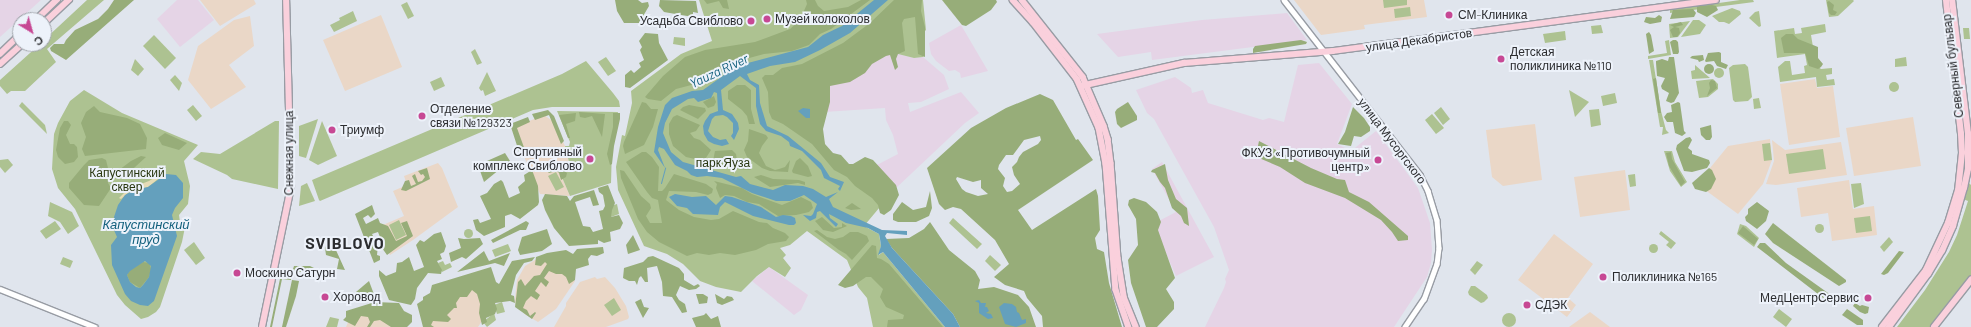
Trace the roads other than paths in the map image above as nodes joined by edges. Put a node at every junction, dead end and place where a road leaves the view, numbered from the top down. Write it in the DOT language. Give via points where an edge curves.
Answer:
graph roads {
  1 [pos="57,0"];
  2 [pos="69,0"];
  3 [pos="286,0"];
  4 [pos="1014,0"];
  5 [pos="1022,0"];
  6 [pos="1284,0"];
  7 [pos="1716,0"];
  8 [pos="1946,0"];
  9 [pos="1952,0"];
  10 [pos="44,12"];
  11 [pos="52,16"];
  12 [pos="12,43"];
  13 [pos="13,52"];
  14 [pos="1323,52"];
  15 [pos="0,54"];
  16 [pos="0,64"];
  17 [pos="1084,86"];
  18 [pos="1968,169"];
  19 [pos="1971,179"];
  20 [pos="1971,280"];
  21 [pos="0,289"];
  22 [pos="95,327"];
  23 [pos="262,327"];
  24 [pos="1129,327"];
  25 [pos="1136,327"];
  26 [pos="1405,327"];
  27 [pos="1882,327"];
  28 [pos="1889,327"];
  29 [pos="1934,327"];
  1 -- 10 [label="main road"];
  2 -- 11 [label="main road"];
  3 -- 23 [label="main road, Снежная улица" via="291,187"];
  4 -- 17 [label="main road"];
  5 -- 17 [label="main road" via="1066,54"];
  6 -- 14 [label="street, улица Мусоргского"];
  7 -- 14 [label="main road, улица Декабристов"];
  8 -- 27 [label="main road, Северный бульвар" via="1961,134 1958,191 1944,234 1926,270"];
  9 -- 18 [label="main road, Северный бульвар" via="1966,111"];
  12 -- 15 [label="main road"];
  13 -- 16 [label="main road"];
  14 -- 17 [label="main road, улица Декабристов" via="1184,64"];
  14 -- 26 [label="street, улица Мусоргского" via="1420,175 1434,208 1439,245 1435,273 1424,299"];
  17 -- 24 [label="main road" via="1103,141 1116,290"];
  17 -- 25 [label="main road" via="1108,139 1118,258 1124,297"];
  18 -- 19 [label="main road"];
  18 -- 28 [label="main road, Северный бульвар" via="1953,226 1942,251"];
  20 -- 29 [label="main road"];
  21 -- 22 [label="street"];
}
